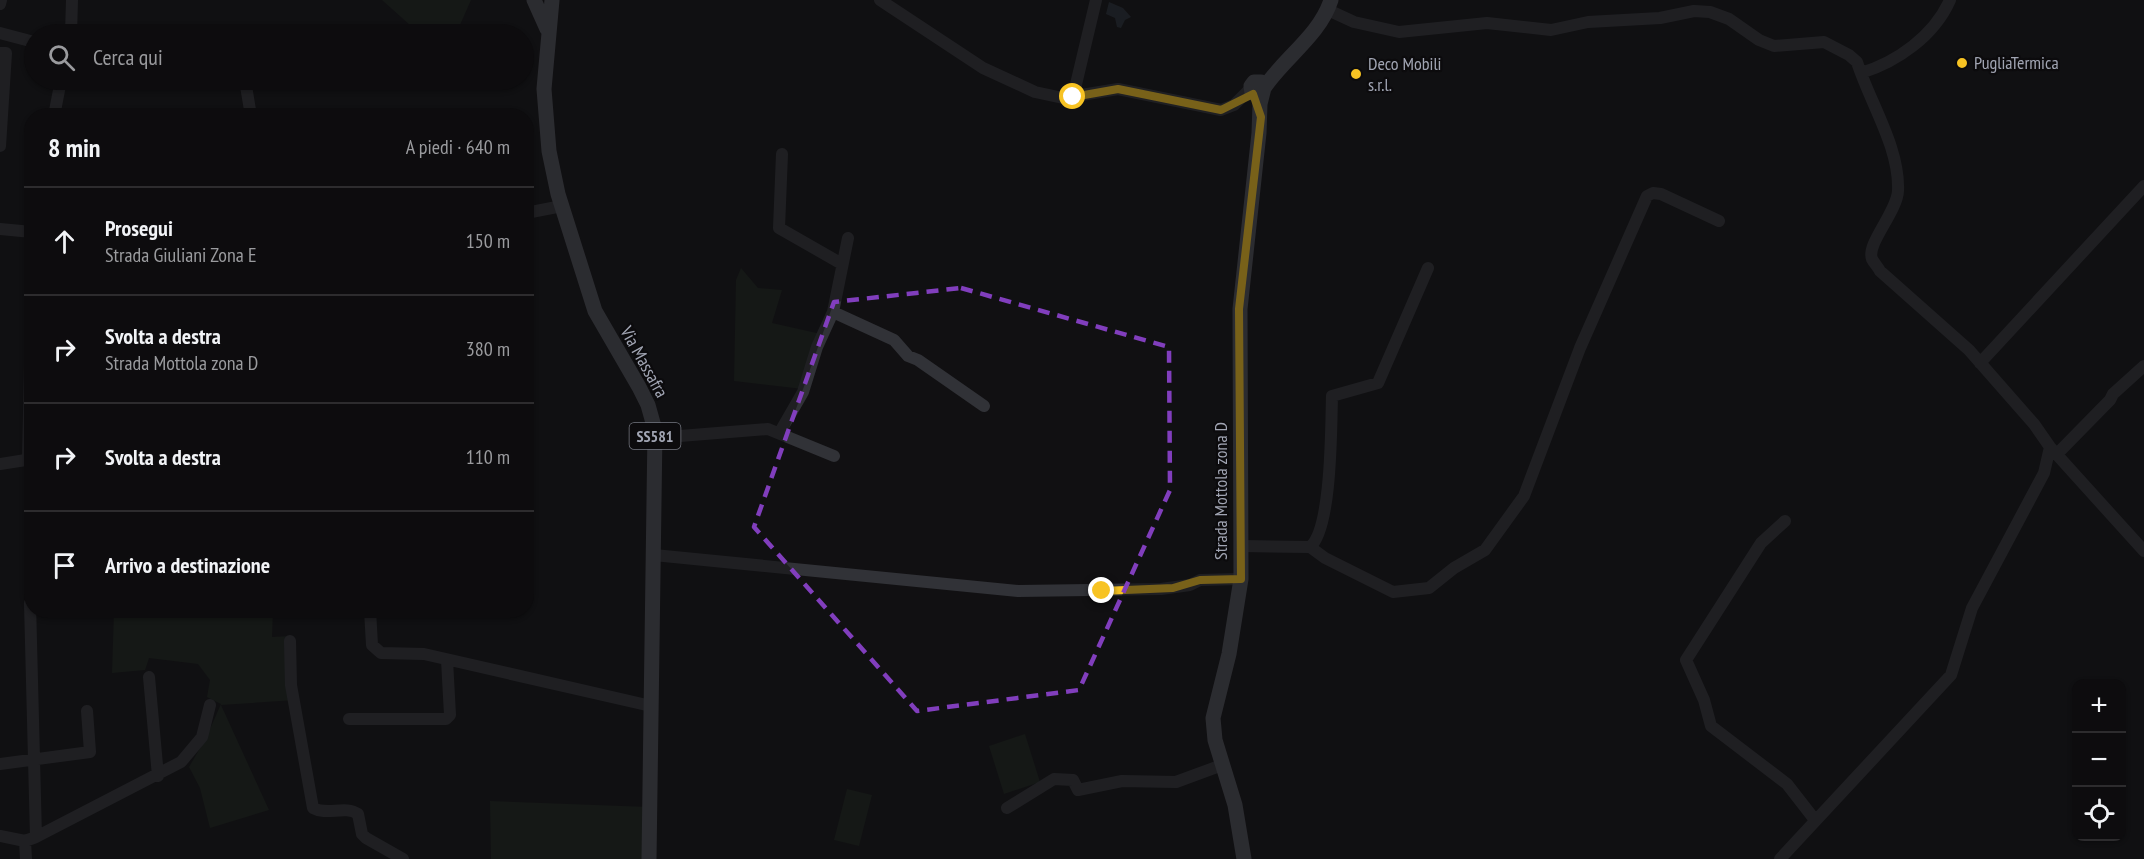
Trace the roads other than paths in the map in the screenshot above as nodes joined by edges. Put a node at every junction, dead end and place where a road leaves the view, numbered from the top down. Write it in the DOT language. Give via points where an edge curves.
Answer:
graph roads {
  1 [pos="72,0"];
  2 [pos="534,0"];
  3 [pos="552,0"];
  4 [pos="879,0"];
  5 [pos="1096,0"];
  6 [pos="1950,0"];
  7 [pos="1329,5"];
  8 [pos="71,24"];
  9 [pos="0,33"];
  10 [pos="549,35"];
  11 [pos="24,39"];
  12 [pos="0,53"];
  13 [pos="1861,73"];
  14 [pos="59,90"];
  15 [pos="247,90"];
  16 [pos="1255,91"];
  17 [pos="1073,97"];
  18 [pos="56,108"];
  19 [pos="250,108"];
  20 [pos="0,146"];
  21 [pos="782,154"];
  22 [pos="2144,186"];
  23 [pos="562,206"];
  24 [pos="534,211"];
  25 [pos="1719,222"];
  26 [pos="0,229"];
  27 [pos="24,231"];
  28 [pos="848,238"];
  29 [pos="842,264"];
  30 [pos="1428,268"];
  31 [pos="833,312"];
  32 [pos="1980,363"];
  33 [pos="2144,366"];
  34 [pos="984,406"];
  35 [pos="780,432"];
  36 [pos="656,438"];
  37 [pos="2053,451"];
  38 [pos="834,456"];
  39 [pos="24,460"];
  40 [pos="0,464"];
  41 [pos="1785,521"];
  42 [pos="1242,546"];
  43 [pos="1310,547"];
  44 [pos="2144,551"];
  45 [pos="654,555"];
  46 [pos="1241,579"];
  47 [pos="30,618"];
  48 [pos="370,618"];
  49 [pos="290,641"];
  50 [pos="447,660"];
  51 [pos="149,677"];
  52 [pos="210,705"];
  53 [pos="651,706"];
  54 [pos="87,711"];
  55 [pos="349,719"];
  56 [pos="32,759"];
  57 [pos="0,764"];
  58 [pos="1222,765"];
  59 [pos="158,776"];
  60 [pos="1007,808"];
  61 [pos="1815,820"];
  62 [pos="0,836"];
  63 [pos="30,839"];
  64 [pos="26,859"];
  65 [pos="403,859"];
  66 [pos="649,859"];
  67 [pos="1244,859"];
  68 [pos="1780,859"];
  1 -- 8 [label="street"];
  2 -- 10 [label="main road"];
  3 -- 10 [label="main road, Via Massafra / SS581"];
  4 -- 17 [label="street" via="982,68 1035,92"];
  5 -- 17 [label="street"];
  6 -- 13 [label="street" via="1932,28 1911,46 1883,66"];
  7 -- 13 [label="street" via="1354,22 1399,32 1487,23 1551,30 1588,22 1710,12 1774,46 1824,42 1852,56"];
  7 -- 16 [label="main road" via="1317,27 1289,56 1272,66"];
  9 -- 11 [label="street"];
  10 -- 23 [label="main road, Via Massafra / SS581" via="545,99 549,151"];
  12 -- 20 [label="street" via="6,53"];
  13 -- 32 [label="street" via="1889,144 1898,192 1894,209 1872,248 1872,259 1880,271"];
  14 -- 18 [label="street"];
  15 -- 19 [label="street"];
  16 -- 17 [label="street" via="1221,110 1118,89"];
  16 -- 42 [label="main road, Strada Mottola zona D" via="1261,117 1239,309"];
  21 -- 29 [label="street" via="779,228"];
  22 -- 32 [label="street"];
  23 -- 24 [label="street"];
  23 -- 36 [label="main road, Via Massafra / SS581" via="595,311 648,405"];
  25 -- 43 [label="street" via="1661,194 1647,196 1580,348 1524,496 1485,550 1429,588 1393,592"];
  26 -- 27 [label="street"];
  28 -- 29 [label="street"];
  29 -- 31 [label="street"];
  30 -- 43 [label="street" via="1378,383 1332,396 1324,515 1316,542"];
  31 -- 34 [label="street" via="894,340 912,359"];
  31 -- 35 [label="street" via="803,392"];
  32 -- 37 [label="street"];
  33 -- 37 [label="street"];
  35 -- 36 [label="street" via="768,429"];
  35 -- 38 [label="street"];
  36 -- 45 [label="main road, Via Massafra / SS581"];
  37 -- 44 [label="street"];
  37 -- 61 [label="street" via="1972,608 1951,675"];
  39 -- 40 [label="street"];
  41 -- 61 [label="street" via="1761,543 1686,660 1712,726 1787,784"];
  42 -- 43 [label="street"];
  42 -- 46 [label="main road, Strada Mottola zona D"];
  45 -- 46 [label="street" via="1018,591 1161,590 1200,580"];
  45 -- 53 [label="main road, Via Massafra / SS581"];
  46 -- 58 [label="main road, Strada Mottola zona D" via="1230,654 1214,718"];
  47 -- 56 [label="street"];
  48 -- 50 [label="street" via="372,645 381,652 424,654"];
  49 -- 65 [label="street" via="291,685 313,807 353,811 358,814 366,838"];
  50 -- 53 [label="street"];
  50 -- 55 [label="street" via="450,715 446,719"];
  51 -- 59 [label="street"];
  52 -- 59 [label="street" via="202,737 194,750"];
  53 -- 66 [label="main road, Via Massafra / SS581"];
  54 -- 56 [label="street" via="90,752"];
  56 -- 57 [label="street"];
  56 -- 63 [label="street"];
  58 -- 60 [label="street" via="1176,782 1122,781 1078,790 1073,780 1054,779"];
  58 -- 67 [label="main road, Strada Mottola zona D" via="1235,805"];
  59 -- 63 [label="street"];
  61 -- 68 [label="street"];
  62 -- 63 [label="street"];
  63 -- 64 [label="street"];
}
